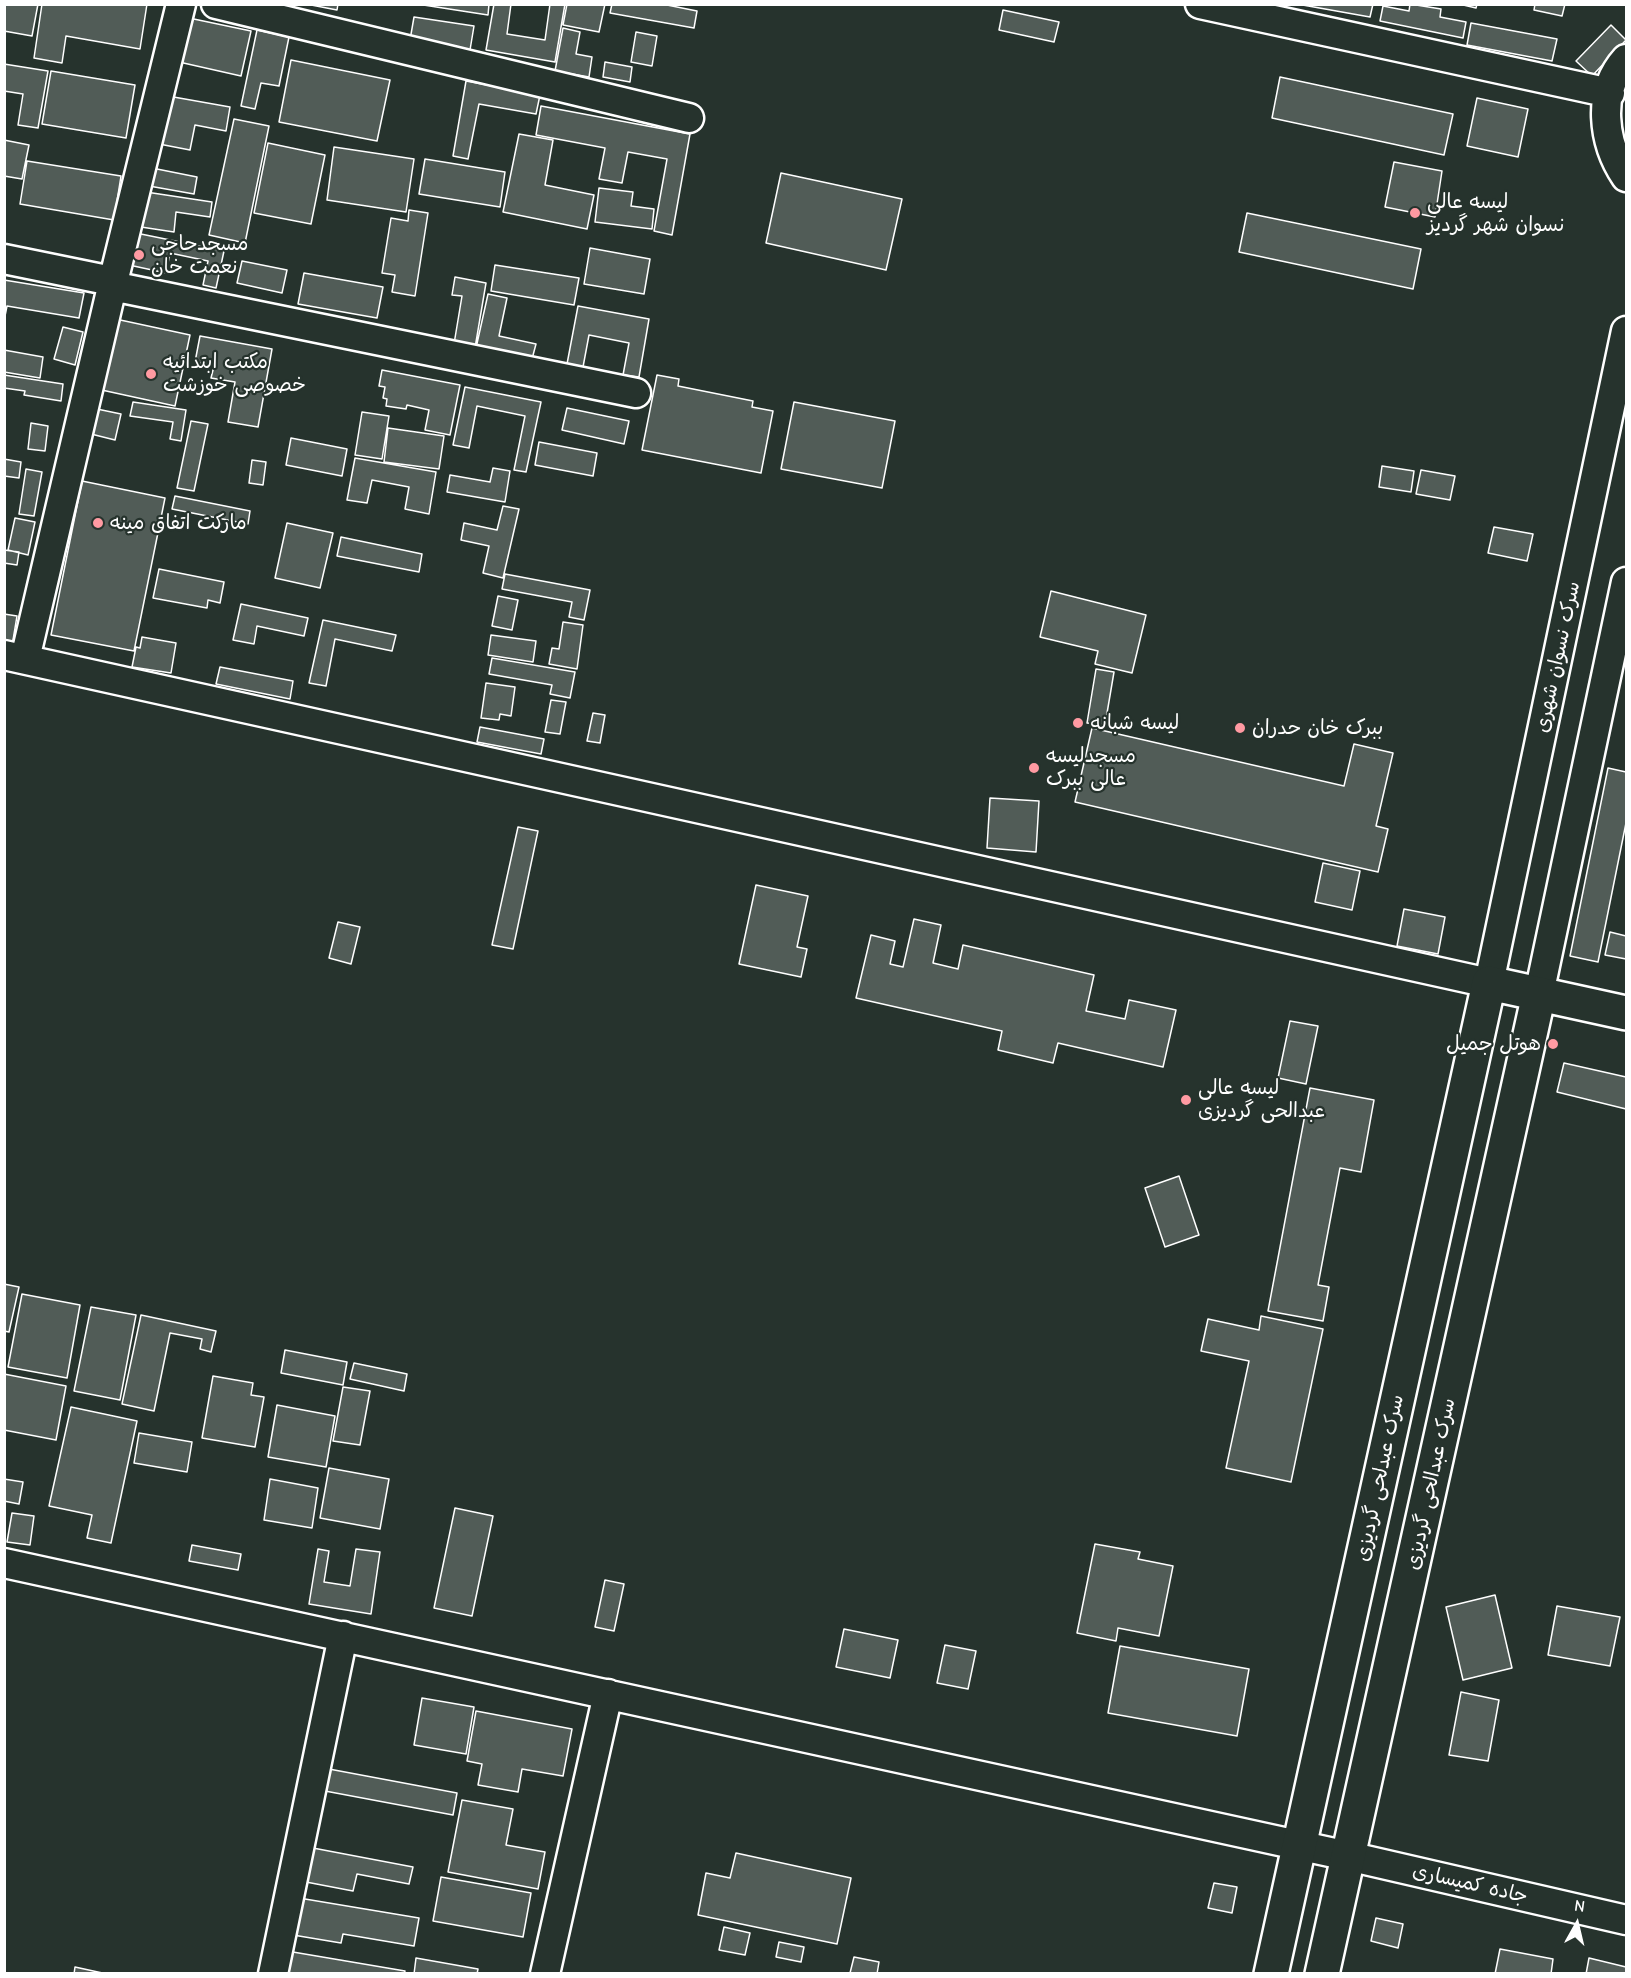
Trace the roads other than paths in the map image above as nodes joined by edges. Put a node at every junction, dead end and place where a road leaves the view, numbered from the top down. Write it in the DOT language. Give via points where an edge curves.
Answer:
graph roads {
  1 [pos="181,4"];
  2 [pos="216,4"];
  3 [pos="1200,4"];
  4 [pos="1626,59"];
  5 [pos="1610,93"];
  6 [pos="689,118"];
  7 [pos="1626,177"];
  8 [pos="4,259"];
  9 [pos="112,286"];
  10 [pos="1626,331"];
  11 [pos="636,393"];
  12 [pos="1626,582"];
  13 [pos="15,657"];
  14 [pos="1489,983"];
  15 [pos="1539,994"];
  16 [pos="1626,1013"];
  17 [pos="4,1563"];
  18 [pos="343,1636"];
  19 [pos="608,1694"];
  20 [pos="1299,1846"];
  21 [pos="1348,1856"];
  22 [pos="1626,1920"];
  23 [pos="273,1974"];
  24 [pos="545,1974"];
  25 [pos="1272,1974"];
  26 [pos="1322,1974"];
  1 -- 9 [label="street"];
  2 -- 6 [label="street"];
  3 -- 5 [label="street"];
  4 -- 5 [label="street"];
  5 -- 7 [label="street" via="1607,135"];
  8 -- 9 [label="street" via="102,279"];
  9 -- 11 [label="street"];
  9 -- 13 [label="street"];
  10 -- 14 [label="street, سرک نسوان شهری"];
  12 -- 15 [label="street"];
  13 -- 14 [label="street"];
  14 -- 15 [label="main road"];
  14 -- 20 [label="main road, سرک عبدلحی گردیزی"];
  15 -- 16 [label="main road"];
  15 -- 21 [label="main road, سرک عبدالحی گردیزی"];
  17 -- 18 [label="street, جاده کمیساری"];
  18 -- 19 [label="street, جاده کمیساری"];
  18 -- 23 [label="street"];
  19 -- 20 [label="street, جاده کمیساری"];
  19 -- 24 [label="street"];
  20 -- 21 [label="street, جاده کمیساری"];
  20 -- 25 [label="main road, سرک عبدلحی گردیزی"];
  21 -- 22 [label="street, جاده کمیساری"];
  21 -- 26 [label="main road, سرک عبدالحی گردیزی"];
}
